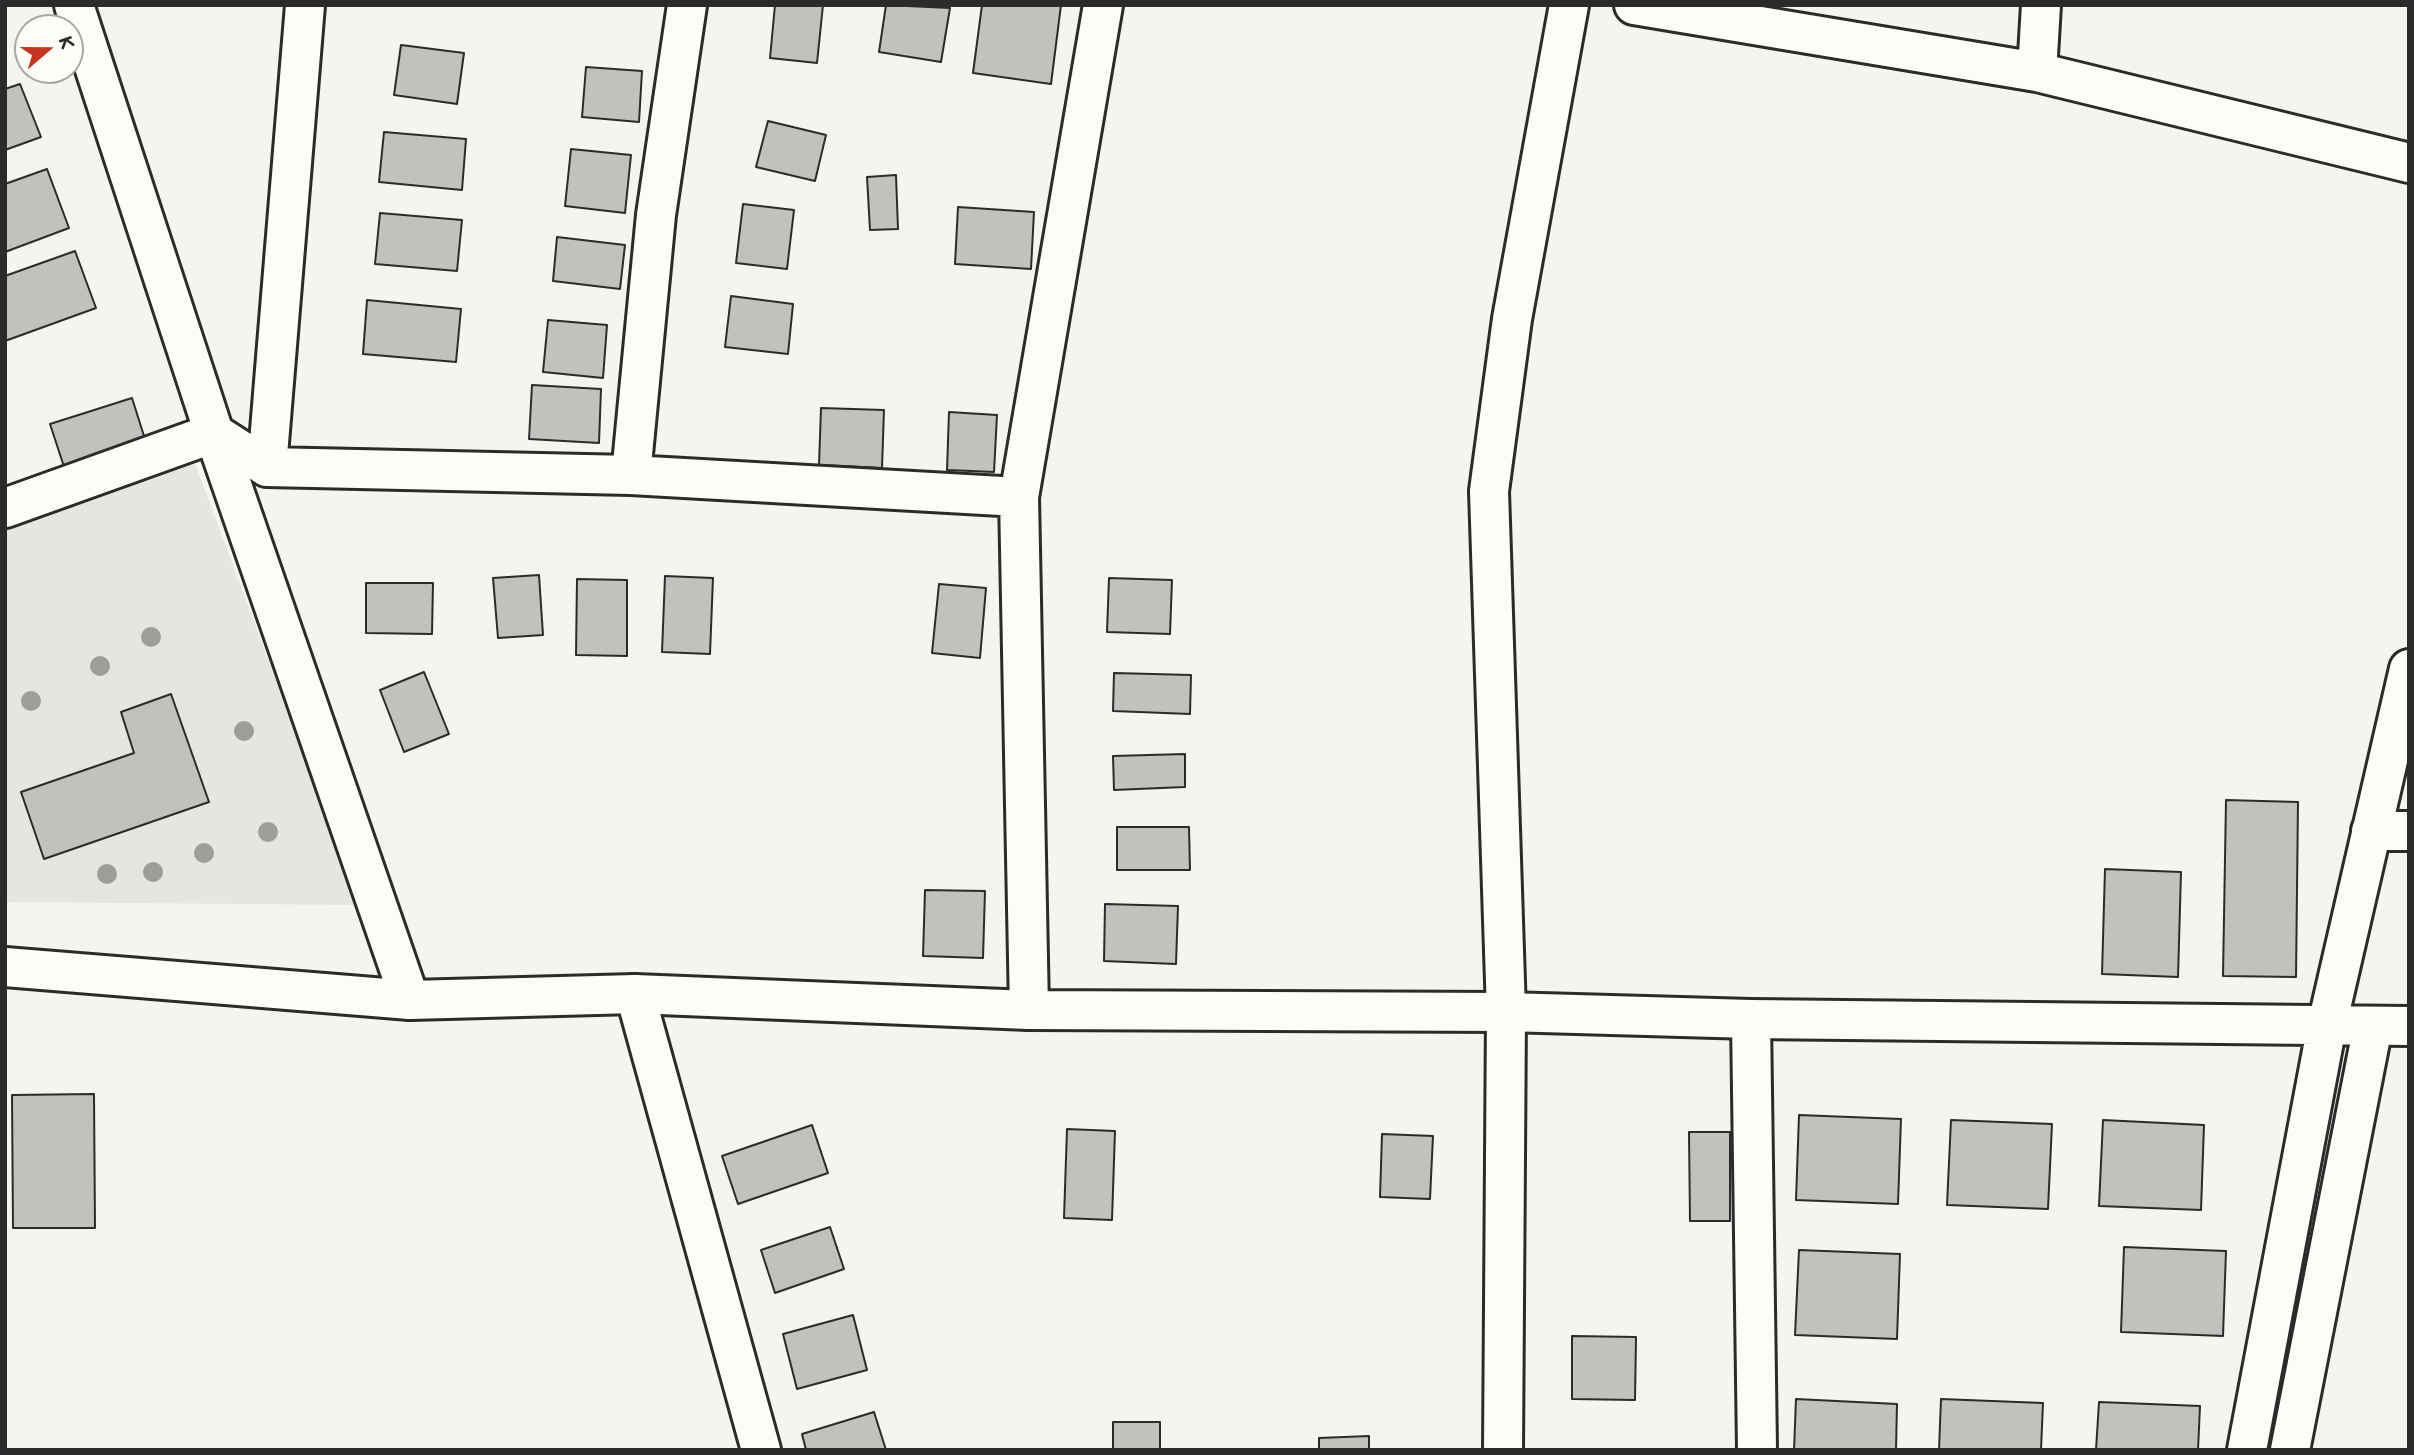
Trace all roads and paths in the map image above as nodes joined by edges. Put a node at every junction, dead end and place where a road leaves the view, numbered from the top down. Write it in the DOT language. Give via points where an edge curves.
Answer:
graph roads {
  1 [pos="74,5"];
  2 [pos="305,5"];
  3 [pos="687,5"];
  4 [pos="1103,5"];
  5 [pos="1569,5"];
  6 [pos="1634,5"];
  7 [pos="2041,5"];
  8 [pos="2037,72"];
  9 [pos="2409,163"];
  10 [pos="214,433"];
  11 [pos="267,467"];
  12 [pos="631,475"];
  13 [pos="1019,498"];
  14 [pos="5,508"];
  15 [pos="2409,669"];
  16 [pos="2371,831"];
  17 [pos="2409,831"];
  18 [pos="5,967"];
  19 [pos="635,994"];
  20 [pos="410,1000"];
  21 [pos="1029,1010"];
  22 [pos="1506,1012"];
  23 [pos="1751,1019"];
  24 [pos="2327,1025"];
  25 [pos="2391,1026"];
  26 [pos="761,1450"];
  27 [pos="1503,1450"];
  28 [pos="1757,1450"];
  29 [pos="2247,1450"];
  30 [pos="2290,1450"];
  1 -- 10 [label="street"];
  2 -- 11 [label="street"];
  3 -- 12 [label="street" via="656,215"];
  4 -- 13 [label="street"];
  5 -- 22 [label="street" via="1512,319 1489,491"];
  6 -- 8 [label="street"];
  7 -- 8 [label="street"];
  8 -- 9 [label="street"];
  10 -- 11 [label="street"];
  10 -- 14 [label="street"];
  10 -- 20 [label="street"];
  11 -- 12 [label="street"];
  12 -- 13 [label="street"];
  13 -- 21 [label="street"];
  15 -- 16 [label="street"];
  16 -- 17 [label="street"];
  16 -- 24 [label="street"];
  18 -- 20 [label="street"];
  19 -- 20 [label="street"];
  19 -- 21 [label="street"];
  19 -- 26 [label="street"];
  21 -- 22 [label="street"];
  22 -- 23 [label="street"];
  22 -- 27 [label="street"];
  23 -- 24 [label="street"];
  23 -- 28 [label="street"];
  24 -- 25 [label="street"];
  24 -- 29 [label="street"];
  25 -- 30 [label="street"];
}
